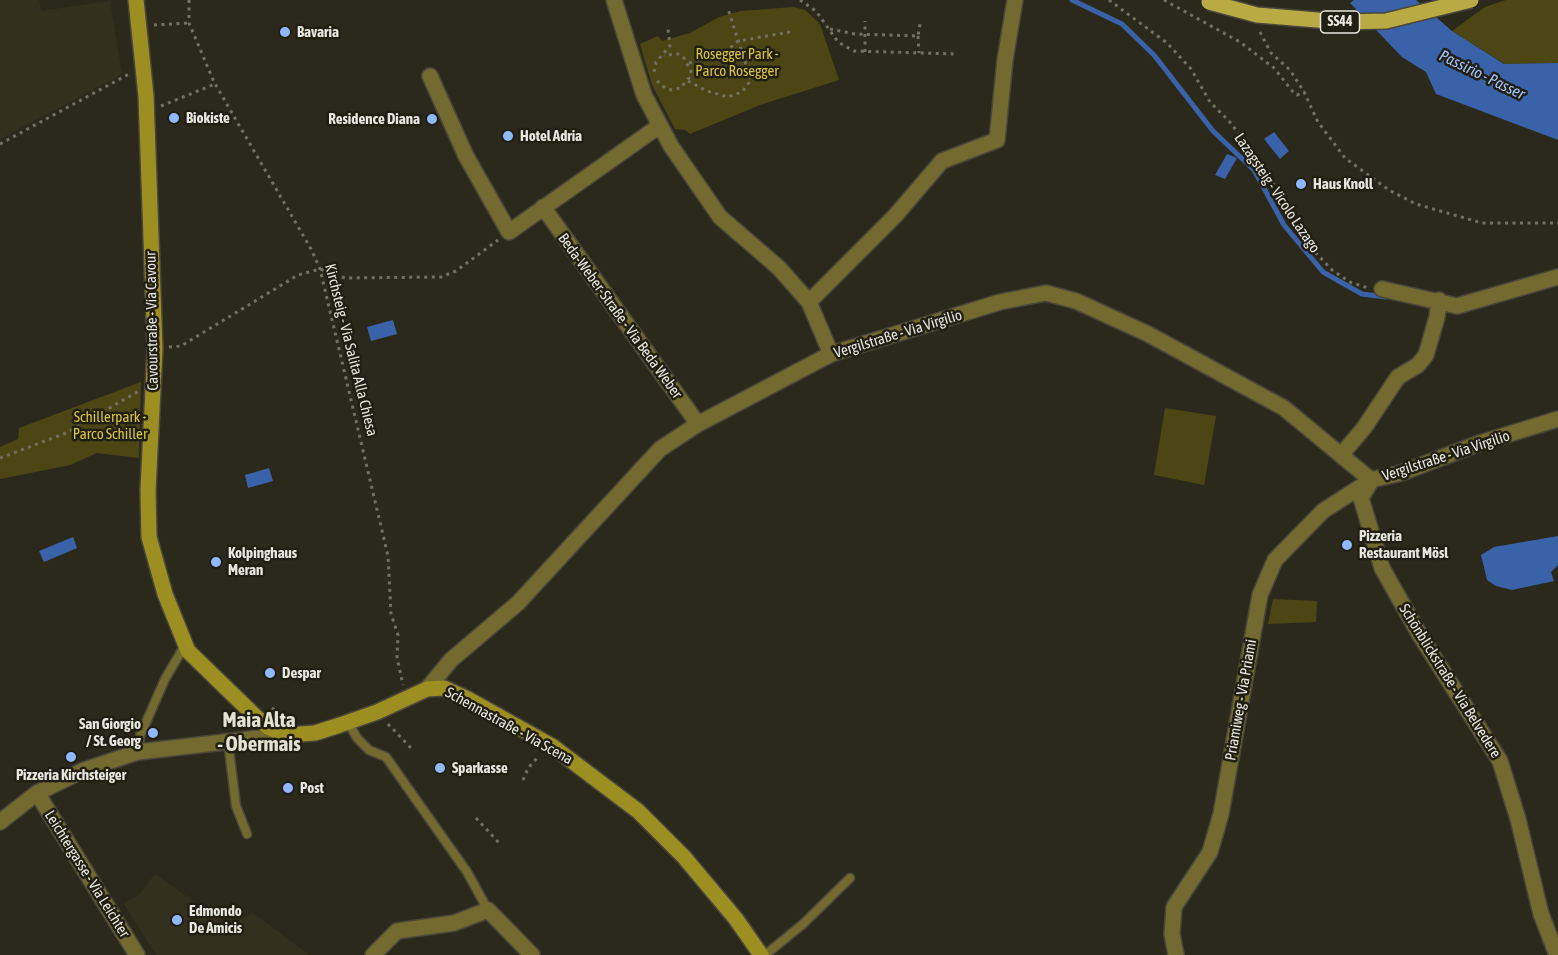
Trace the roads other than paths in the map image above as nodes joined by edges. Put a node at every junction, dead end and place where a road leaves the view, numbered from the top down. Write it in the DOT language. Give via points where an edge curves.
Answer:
graph roads {
  1 [pos="136,0"];
  2 [pos="614,0"];
  3 [pos="1015,0"];
  4 [pos="1471,0"];
  5 [pos="1209,2"];
  6 [pos="430,76"];
  7 [pos="659,126"];
  8 [pos="543,207"];
  9 [pos="1558,277"];
  10 [pos="1382,289"];
  11 [pos="1439,300"];
  12 [pos="809,302"];
  13 [pos="831,354"];
  14 [pos="1558,419"];
  15 [pos="698,424"];
  16 [pos="1341,455"];
  17 [pos="1371,480"];
  18 [pos="185,645"];
  19 [pos="427,689"];
  20 [pos="348,722"];
  21 [pos="285,735"];
  22 [pos="228,741"];
  23 [pos="138,752"];
  24 [pos="37,793"];
  25 [pos="0,822"];
  26 [pos="247,834"];
  27 [pos="850,878"];
  28 [pos="488,910"];
  29 [pos="137,955"];
  30 [pos="373,955"];
  31 [pos="532,955"];
  32 [pos="760,955"];
  33 [pos="765,955"];
  34 [pos="1176,955"];
  35 [pos="1557,955"];
  1 -- 18 [label="street, Cavourstraße - Via Cavour" via="147,112 155,349 149,537"];
  2 -- 7 [label="street"];
  3 -- 12 [label="street" via="997,140 942,161 895,216"];
  4 -- 5 [label="main road, SS44, bridge" via="1386,21 1341,22 1257,15"];
  6 -- 8 [label="street" via="466,156 509,232"];
  7 -- 8 [label="street"];
  7 -- 12 [label="street" via="720,217 779,268"];
  8 -- 15 [label="street, Beda-Weber-Straße - Via Beda Weber"];
  9 -- 11 [label="street" via="1457,306"];
  10 -- 11 [label="street"];
  11 -- 16 [label="street" via="1426,355 1398,377"];
  12 -- 13 [label="street"];
  13 -- 15 [label="street, Vergilstraße - Via Virgilio"];
  13 -- 16 [label="street, Vergilstraße - Via Virgilio" via="1000,302 1046,293 1097,310 1253,390 1284,408"];
  14 -- 17 [label="street, Vergilstraße - Via Virgilio"];
  15 -- 19 [label="street, Vergilstraße - Via Virgilio" via="660,449 519,603 450,660"];
  16 -- 17 [label="street, Vergilstraße - Via Virgilio"];
  17 -- 34 [label="street, Priamiweg - Via Priami" via="1323,511 1288,543 1275,560 1260,595 1221,814 1210,852 1174,907 1172,934"];
  17 -- 35 [label="street, Schönblickstraße - Via Belvedere" via="1361,498 1382,568 1500,761 1541,914"];
  18 -- 21 [label="street, Cavourstraße - Via Cavour" via="255,716"];
  18 -- 23 [label="lane" via="140,736"];
  19 -- 20 [label="street"];
  19 -- 32 [label="street, Schennastraße - Via Scena" via="451,690 546,742 638,811 684,857 736,919"];
  20 -- 21 [label="street" via="315,733"];
  20 -- 28 [label="lane" via="369,750 386,757 467,872"];
  21 -- 22 [label="street"];
  22 -- 23 [label="street"];
  22 -- 26 [label="lane" via="236,806"];
  23 -- 24 [label="street" via="84,770"];
  24 -- 25 [label="street"];
  24 -- 29 [label="street, Leichtergasse - Via Leichter"];
  27 -- 33 [label="lane"];
  28 -- 30 [label="street" via="454,923 397,931"];
  28 -- 31 [label="street"];
}
